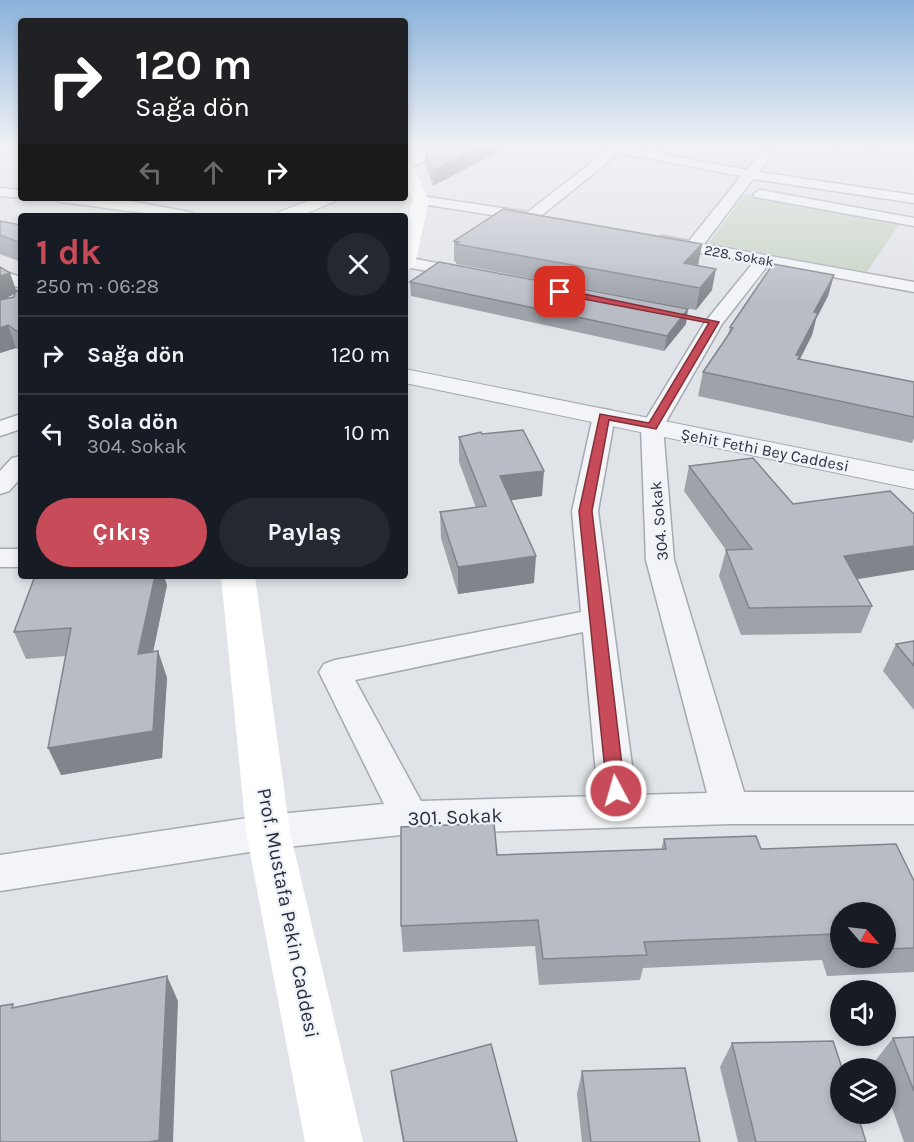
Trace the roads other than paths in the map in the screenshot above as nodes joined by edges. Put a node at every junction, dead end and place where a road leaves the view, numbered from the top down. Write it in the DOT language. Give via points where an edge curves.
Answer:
graph roads {
  1 [pos="555,198"];
  2 [pos="730,198"];
  3 [pos="787,198"];
  4 [pos="421,200"];
  5 [pos="92,201"];
  6 [pos="132,201"];
  7 [pos="322,201"];
  8 [pos="123,204"];
  9 [pos="173,213"];
  10 [pos="292,213"];
  11 [pos="531,217"];
  12 [pos="554,221"];
  13 [pos="914,222"];
  14 [pos="646,238"];
  15 [pos="693,247"];
  16 [pos="408,255"];
  17 [pos="764,260"];
  18 [pos="408,263"];
  19 [pos="0,275"];
  20 [pos="486,277"];
  21 [pos="18,282"];
  22 [pos="914,287"];
  23 [pos="408,377"];
  24 [pos="604,416"];
  25 [pos="18,422"];
  26 [pos="652,427"];
  27 [pos="0,429"];
  28 [pos="18,466"];
  29 [pos="914,480"];
  30 [pos="0,486"];
  31 [pos="0,558"];
  32 [pos="18,558"];
  33 [pos="238,579"];
  34 [pos="596,619"];
  35 [pos="730,808"];
  36 [pos="914,808"];
  37 [pos="619,813"];
  38 [pos="410,818"];
  39 [pos="268,832"];
  40 [pos="0,873"];
  41 [pos="334,1142"];
  1 -- 11 [label="street"];
  2 -- 15 [label="street"];
  3 -- 13 [label="street"];
  4 -- 11 [label="street"];
  4 -- 16 [label="main road"];
  5 -- 8 [label="street"];
  6 -- 8 [label="street"];
  7 -- 10 [label="main road"];
  8 -- 9 [label="street"];
  11 -- 12 [label="street"];
  14 -- 15 [label="street, 228. Sokak"];
  15 -- 17 [label="street, 228. Sokak"];
  17 -- 22 [label="street, 228. Sokak"];
  17 -- 26 [label="street" via="703,320"];
  18 -- 20 [label="street"];
  19 -- 21 [label="street"];
  23 -- 24 [label="street, Şehit Fethi Bey Caddesi"];
  24 -- 26 [label="street, Şehit Fethi Bey Caddesi"];
  24 -- 34 [label="street" via="585,511"];
  25 -- 27 [label="street"];
  26 -- 29 [label="street, Şehit Fethi Bey Caddesi"];
  26 -- 35 [label="street, 304. Sokak" via="660,560"];
  28 -- 30 [label="street"];
  31 -- 32 [label="street"];
  33 -- 39 [label="main road, Prof. Mustafa Pekin Caddesi"];
  34 -- 37 [label="street"];
  34 -- 38 [label="street" via="335,672"];
  35 -- 36 [label="street, 301. Sokak"];
  35 -- 37 [label="street, 301. Sokak"];
  37 -- 38 [label="street, 301. Sokak"];
  38 -- 39 [label="street, 301. Sokak"];
  39 -- 40 [label="street, 301. Sokak"];
  39 -- 41 [label="main road, Prof. Mustafa Pekin Caddesi"];
}
